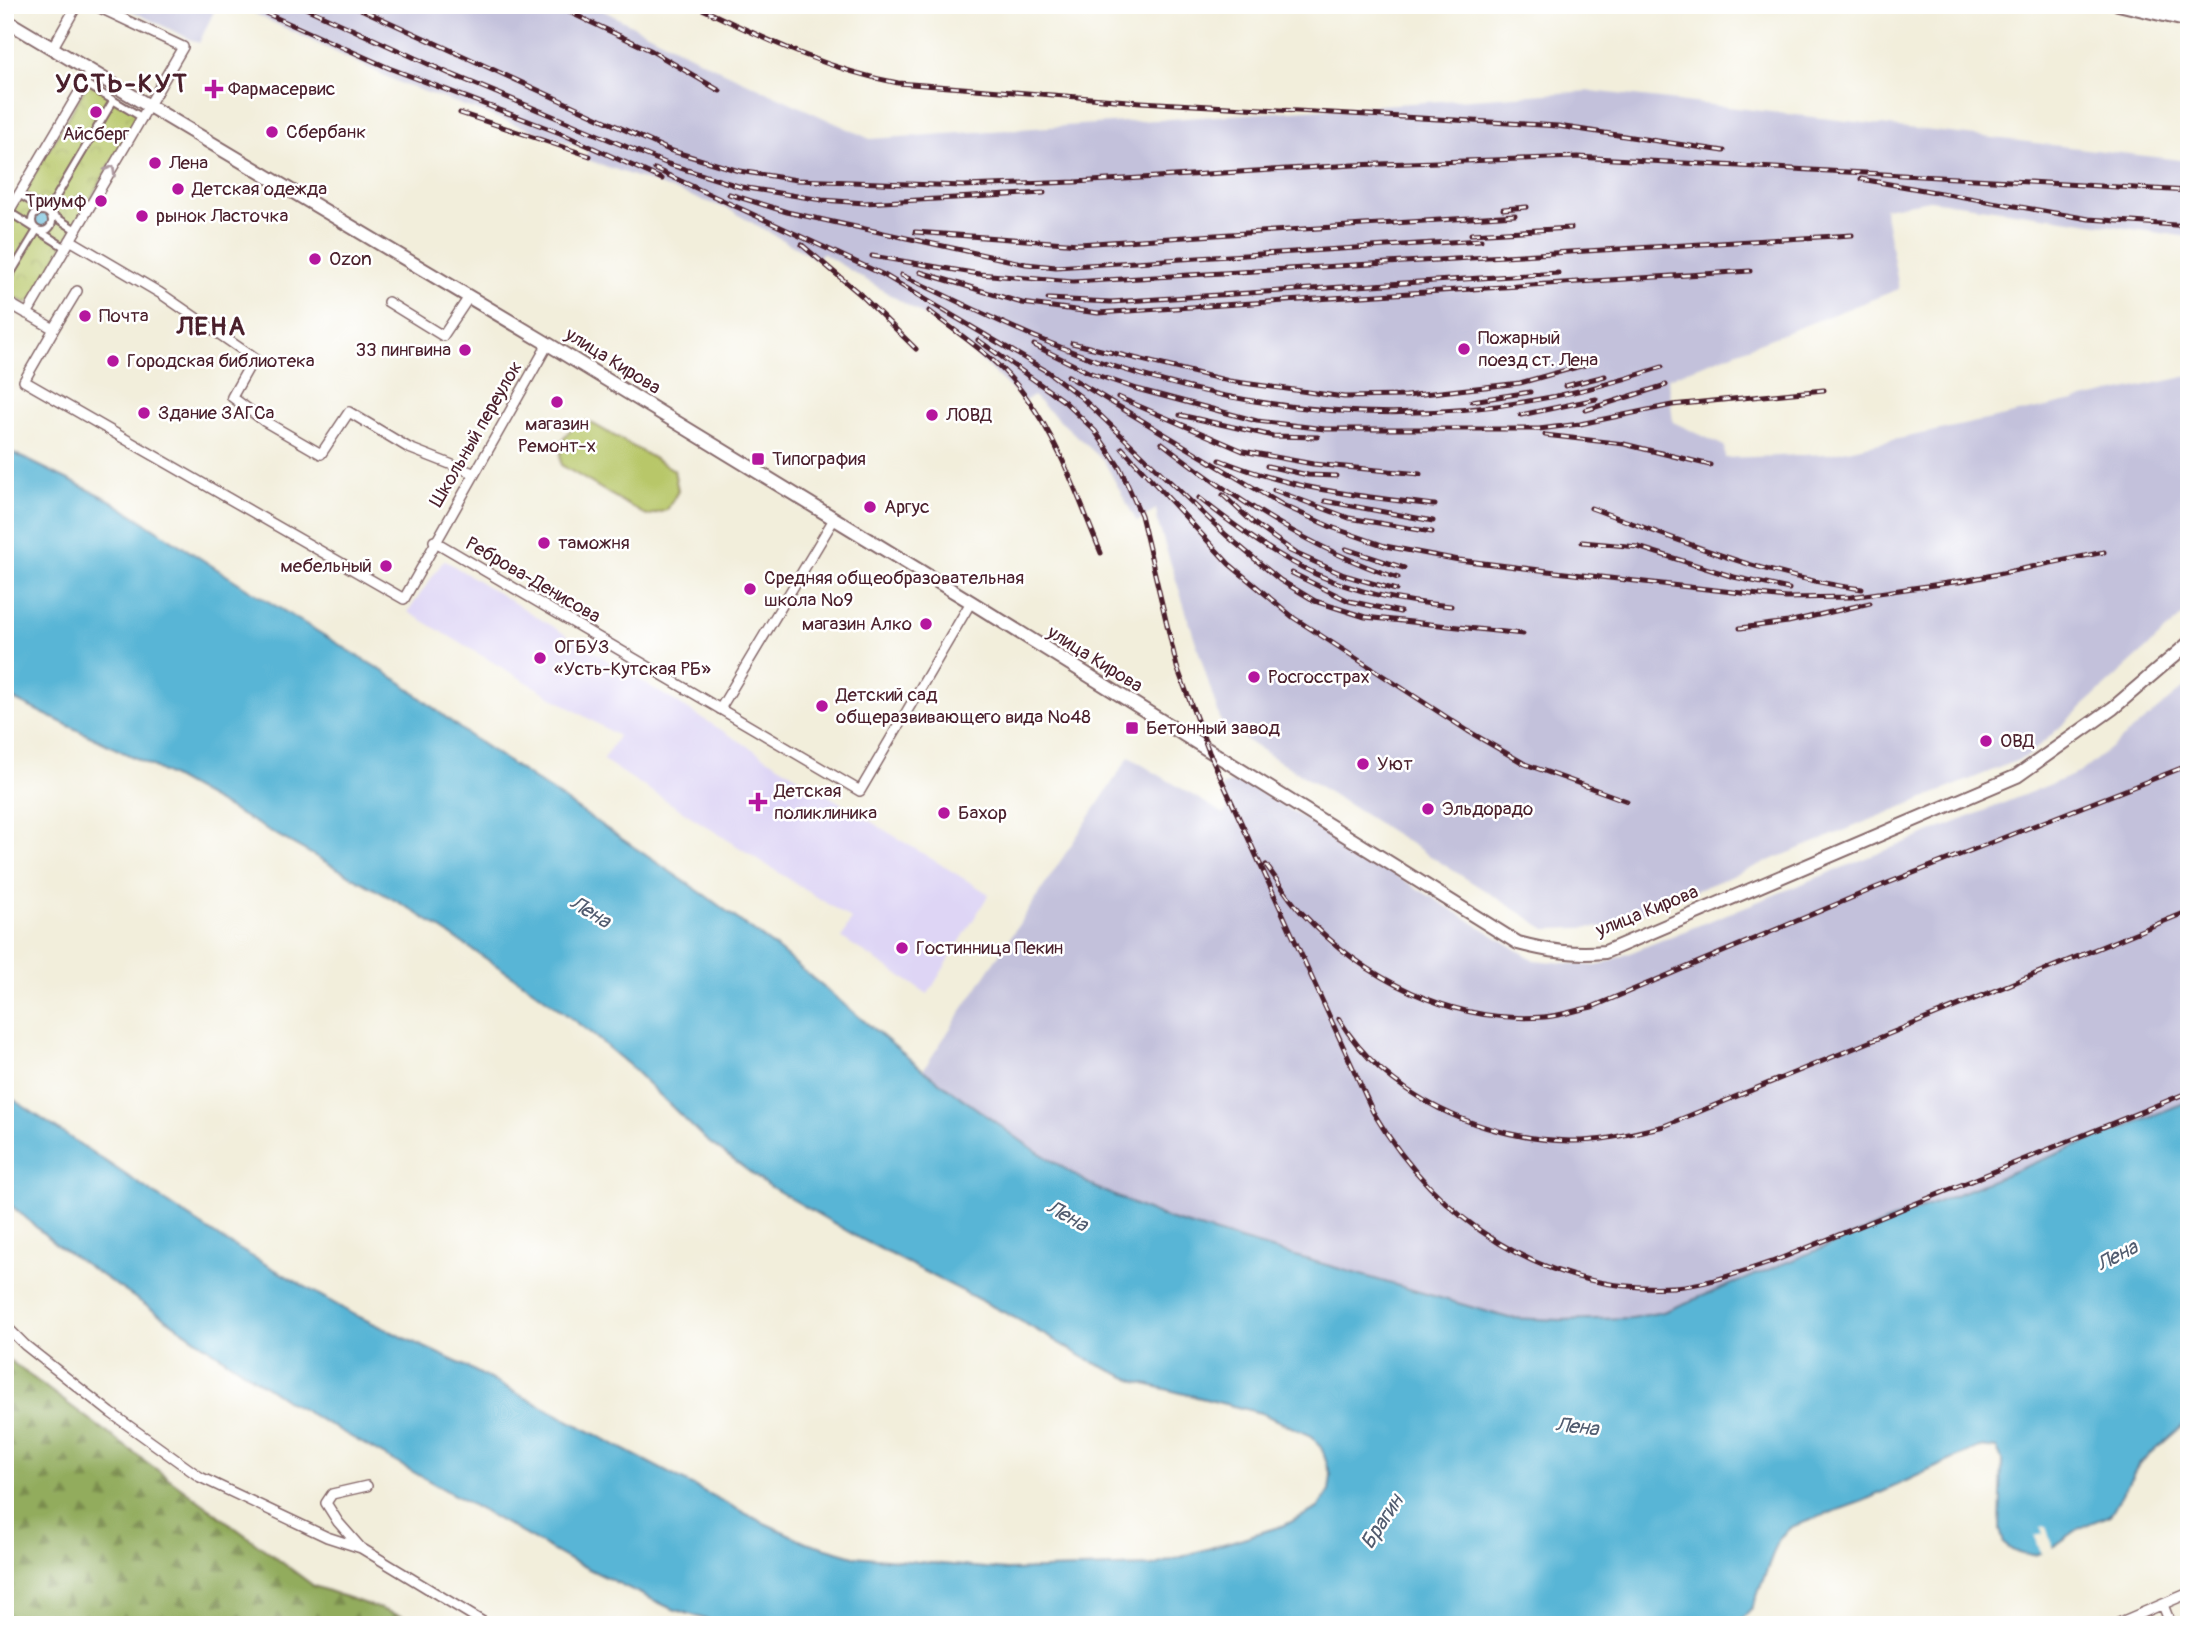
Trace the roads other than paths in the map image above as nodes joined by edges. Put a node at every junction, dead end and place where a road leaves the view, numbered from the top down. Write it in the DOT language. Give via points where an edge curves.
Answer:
graph roads {
  1 [pos="77,5"];
  2 [pos="94,5"];
  3 [pos="2118,5"];
  4 [pos="5,20"];
  5 [pos="2189,22"];
  6 [pos="52,49"];
  7 [pos="87,78"];
  8 [pos="113,101"];
  9 [pos="146,112"];
  10 [pos="19,194"];
  11 [pos="8,209"];
  12 [pos="47,212"];
  13 [pos="37,230"];
  14 [pos="76,230"];
  15 [pos="68,244"];
  16 [pos="5,283"];
  17 [pos="77,291"];
  18 [pos="469,297"];
  19 [pos="5,301"];
  20 [pos="388,302"];
  21 [pos="27,314"];
  22 [pos="54,329"];
  23 [pos="548,344"];
  24 [pos="473,473"];
  25 [pos="834,519"];
  26 [pos="434,541"];
  27 [pos="971,602"];
  28 [pos="2189,643"];
  29 [pos="720,709"];
  30 [pos="5,1325"];
  31 [pos="367,1486"];
  32 [pos="361,1548"];
  33 [pos="2189,1593"];
  34 [pos="2163,1605"];
  35 [pos="488,1625"];
  36 [pos="2114,1625"];
  37 [pos="2171,1625"];
  1 -- 6 [label="street"];
  2 -- 9 [label="street" via="183,47"];
  3 -- 5 [label="street"];
  4 -- 6 [label="main road, улица Кирова"];
  6 -- 7 [label="main road, улица Кирова"];
  7 -- 8 [label="street"];
  7 -- 9 [label="main road, улица Кирова"];
  7 -- 10 [label="street"];
  8 -- 9 [label="street"];
  8 -- 12 [label="street"];
  14 -- 9 [label="street, one-way"];
  9 -- 18 [label="main road, улица Кирова"];
  10 -- 11 [label="street"];
  10 -- 12 [label="street"];
  11 -- 13 [label="street"];
  12 -- 13 [label="street" via="34,215 32,224"];
  12 -- 13 [label="street" via="53,219 51,227"];
  12 -- 14 [label="street"];
  13 -- 15 [label="street"];
  13 -- 16 [label="street"];
  14 -- 15 [label="street"];
  15 -- 21 [label="street"];
  15 -- 24 [label="street" via="160,293 254,358 232,397 321,454 349,412 409,448"];
  17 -- 22 [label="street"];
  18 -- 20 [label="street" via="443,336"];
  18 -- 23 [label="main road, улица Кирова"];
  19 -- 21 [label="street"];
  21 -- 22 [label="street"];
  22 -- 26 [label="street" via="24,381 404,599"];
  23 -- 24 [label="street, Школьный переулок"];
  23 -- 25 [label="main road, улица Кирова"];
  24 -- 26 [label="street, Школьный переулок"];
  25 -- 27 [label="main road, улица Кирова"];
  25 -- 29 [label="street"];
  26 -- 29 [label="street, Реброва-Денисова"];
  27 -- 28 [label="main road, улица Кирова" via="1472,917 1518,943 1580,954 1615,947 2017,776 2113,708"];
  27 -- 29 [label="street, Реброва-Денисова" via="860,792"];
  30 -- 32 [label="street" via="111,1413 200,1477 327,1537"];
  31 -- 32 [label="street" via="332,1494 326,1503"];
  32 -- 35 [label="street"];
  33 -- 34 [label="street"];
  34 -- 36 [label="street"];
  34 -- 37 [label="street"];
}
